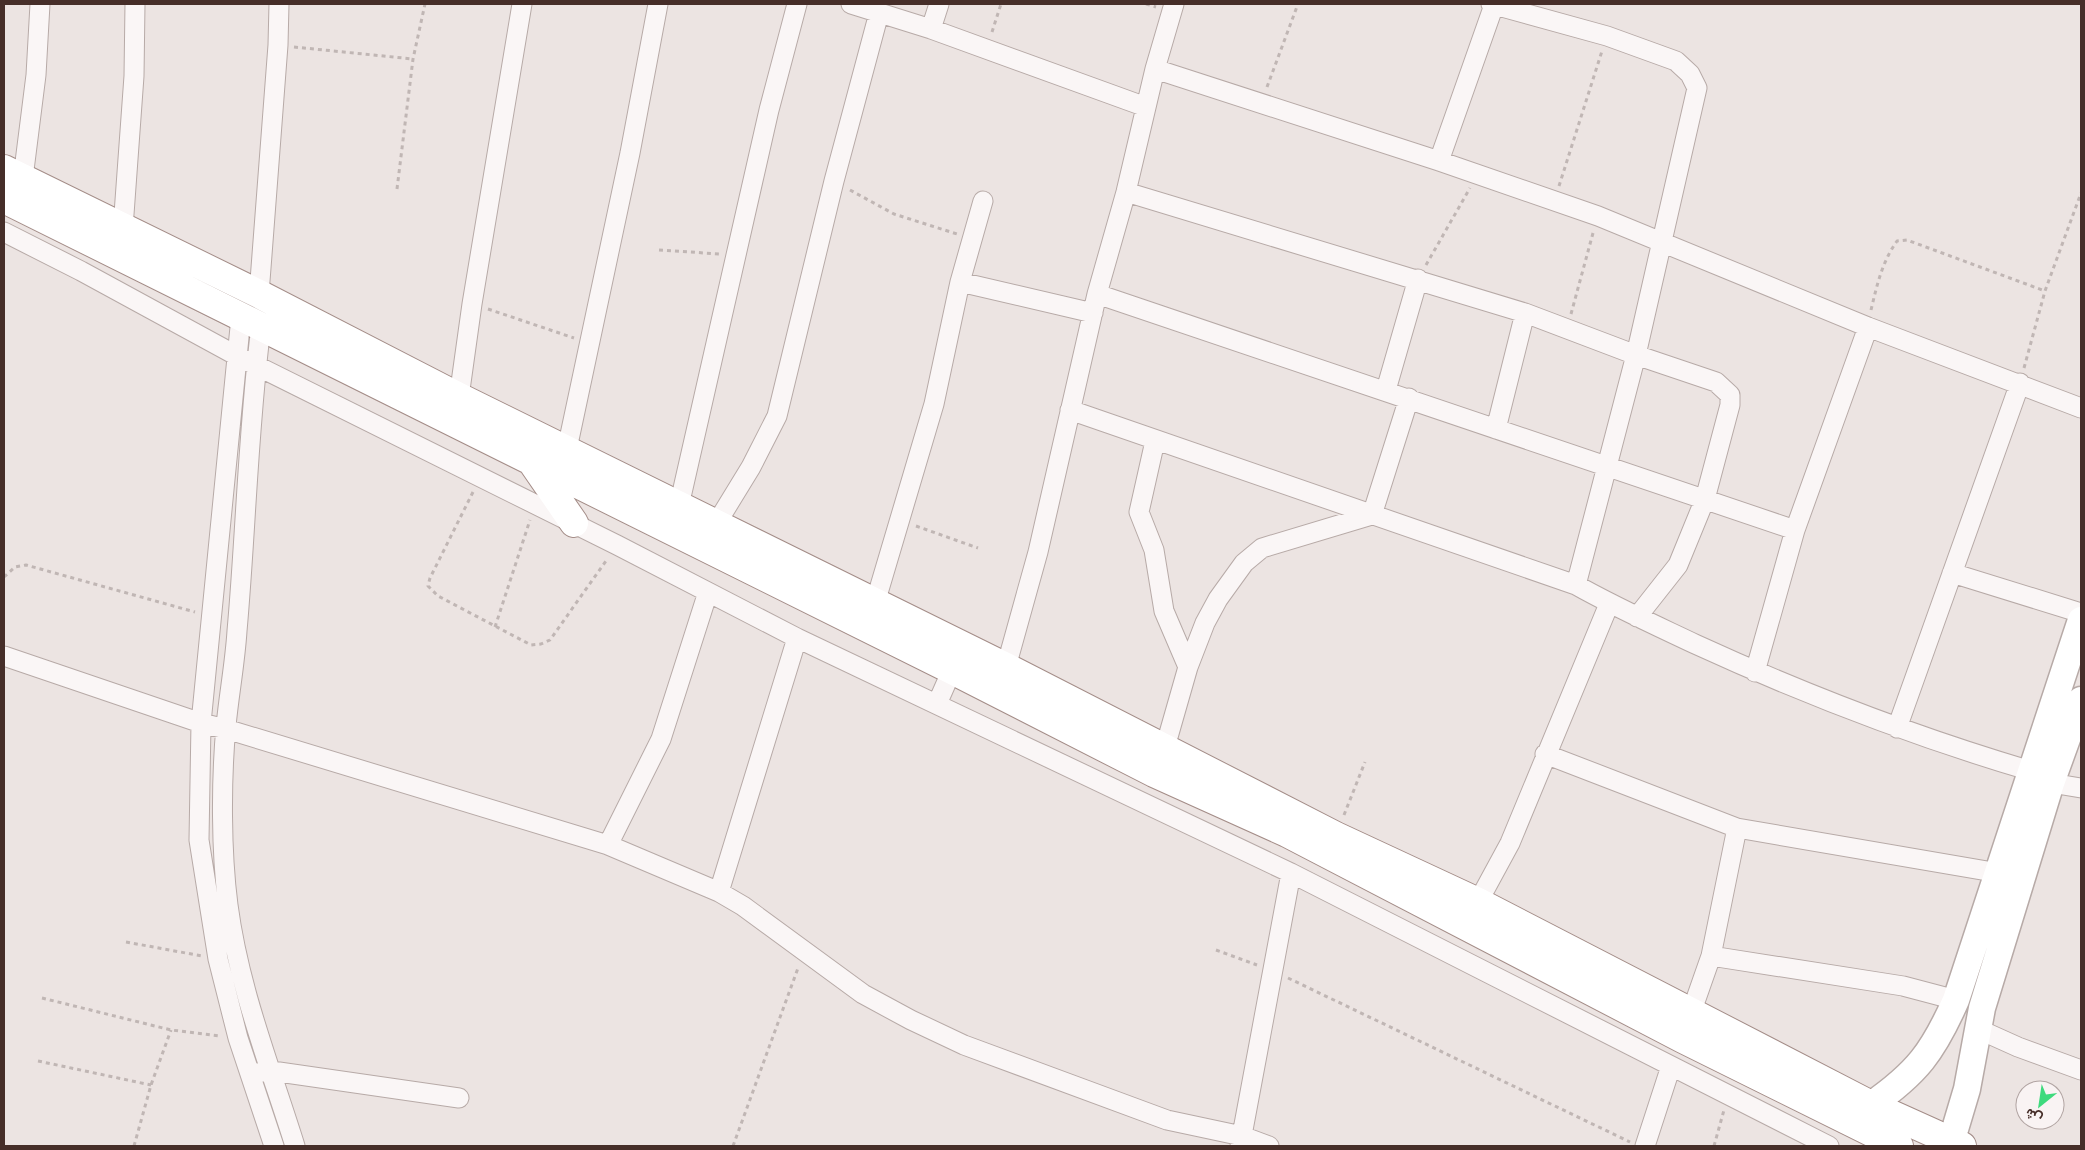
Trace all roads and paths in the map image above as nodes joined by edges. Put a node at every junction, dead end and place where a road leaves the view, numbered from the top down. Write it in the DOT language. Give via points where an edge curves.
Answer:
graph roads {
  1 [pos="40,4"];
  2 [pos="135,4"];
  3 [pos="279,4"];
  4 [pos="425,4"];
  5 [pos="522,4"];
  6 [pos="658,4"];
  7 [pos="797,4"];
  8 [pos="851,4"];
  9 [pos="939,4"];
  10 [pos="1001,4"];
  11 [pos="1174,4"];
  12 [pos="1298,4"];
  13 [pos="1492,4"];
  14 [pos="878,13"];
  15 [pos="931,29"];
  16 [pos="1607,36"];
  17 [pos="278,45"];
  18 [pos="986,49"];
  19 [pos="413,59"];
  20 [pos="1154,69"];
  21 [pos="1261,104"];
  22 [pos="1146,108"];
  23 [pos="1439,161"];
  24 [pos="13,173"];
  25 [pos="1478,175"];
  26 [pos="834,181"];
  27 [pos="397,188"];
  28 [pos="1126,192"];
  29 [pos="2081,193"];
  30 [pos="4,199"];
  31 [pos="1555,200"];
  32 [pos="983,201"];
  33 [pos="1598,216"];
  34 [pos="123,228"];
  35 [pos="4,232"];
  36 [pos="972,239"];
  37 [pos="1662,244"];
  38 [pos="659,250"];
  39 [pos="736,254"];
  40 [pos="1418,279"];
  41 [pos="960,282"];
  42 [pos="2045,291"];
  43 [pos="259,294"];
  44 [pos="1098,294"];
  45 [pos="472,304"];
  46 [pos="1093,313"];
  47 [pos="1525,313"];
  48 [pos="251,322"];
  49 [pos="1868,327"];
  50 [pos="1567,328"];
  51 [pos="589,343"];
  52 [pos="1636,355"];
  53 [pos="239,357"];
  54 [pos="256,364"];
  55 [pos="2020,383"];
  56 [pos="1386,390"];
  57 [pos="460,397"];
  58 [pos="1409,398"];
  59 [pos="2081,408"];
  60 [pos="1070,410"];
  61 [pos="1496,429"];
  62 [pos="1155,441"];
  63 [pos="567,449"];
  64 [pos="533,464"];
  65 [pos="1608,466"];
  66 [pos="480,478"];
  67 [pos="1705,499"];
  68 [pos="536,505"];
  69 [pos="679,506"];
  70 [pos="1372,515"];
  71 [pos="899,520"];
  72 [pos="574,523"];
  73 [pos="716,524"];
  74 [pos="1796,530"];
  75 [pos="617,545"];
  76 [pos="702,547"];
  77 [pos="978,548"];
  78 [pos="1952,573"];
  79 [pos="4,577"];
  80 [pos="1576,585"];
  81 [pos="708,592"];
  82 [pos="875,603"];
  83 [pos="1609,604"];
  84 [pos="2081,613"];
  85 [pos="213,617"];
  86 [pos="1637,617"];
  87 [pos="2081,620"];
  88 [pos="495,626"];
  89 [pos="797,638"];
  90 [pos="4,656"];
  91 [pos="1006,667"];
  92 [pos="1188,667"];
  93 [pos="952,670"];
  94 [pos="1755,672"];
  95 [pos="2081,700"];
  96 [pos="937,704"];
  97 [pos="201,723"];
  98 [pos="1897,728"];
  99 [pos="226,729"];
  100 [pos="1166,749"];
  101 [pos="1545,754"];
  102 [pos="1365,762"];
  103 [pos="1154,773"];
  104 [pos="2041,777"];
  105 [pos="2081,788"];
  106 [pos="1737,828"];
  107 [pos="1336,836"];
  108 [pos="608,846"];
  109 [pos="1291,873"];
  110 [pos="1999,873"];
  111 [pos="719,892"];
  112 [pos="1478,902"];
  113 [pos="126,942"];
  114 [pos="1216,950"];
  115 [pos="804,951"];
  116 [pos="1711,956"];
  117 [pos="218,959"];
  118 [pos="1273,971"];
  119 [pos="42,998"];
  120 [pos="1956,1000"];
  121 [pos="1691,1013"];
  122 [pos="1978,1029"];
  123 [pos="172,1030"];
  124 [pos="238,1038"];
  125 [pos="38,1061"];
  126 [pos="1672,1066"];
  127 [pos="2081,1070"];
  128 [pos="272,1071"];
  129 [pos="250,1073"];
  130 [pos="151,1085"];
  131 [pos="1728,1095"];
  132 [pos="459,1098"];
  133 [pos="1870,1105"];
  134 [pos="1241,1141"];
  135 [pos="1955,1145"];
  136 [pos="134,1146"];
  137 [pos="274,1146"];
  138 [pos="295,1146"];
  139 [pos="733,1146"];
  140 [pos="1269,1146"];
  141 [pos="1639,1146"];
  142 [pos="1645,1146"];
  143 [pos="1714,1146"];
  144 [pos="1829,1146"];
  145 [pos="1899,1146"];
  1 -- 24 [label="street" via="36,75"];
  2 -- 34 [label="street" via="134,76"];
  3 -- 17 [label="street"];
  4 -- 19 [label="path"];
  5 -- 45 [label="street"];
  6 -- 51 [label="street"];
  7 -- 39 [label="street"];
  8 -- 14 [label="street"];
  9 -- 15 [label="street"];
  10 -- 18 [label="path"];
  11 -- 20 [label="street"];
  12 -- 21 [label="path"];
  13 -- 16 [label="street"];
  13 -- 23 [label="street"];
  14 -- 15 [label="street"];
  14 -- 26 [label="street"];
  15 -- 18 [label="street"];
  16 -- 31 [label="path"];
  16 -- 37 [label="street" via="1676,61 1690,74 1697,88"];
  17 -- 19 [label="path"];
  17 -- 43 [label="street"];
  18 -- 22 [label="street"];
  19 -- 27 [label="path"];
  20 -- 21 [label="street"];
  20 -- 22 [label="street"];
  21 -- 23 [label="street"];
  22 -- 28 [label="street"];
  23 -- 25 [label="street"];
  24 -- 34 [label="highway"];
  25 -- 31 [label="street"];
  25 -- 40 [label="path"];
  26 -- 36 [label="path" via="894,214"];
  26 -- 73 [label="street" via="777,416 752,467"];
  28 -- 40 [label="street"];
  28 -- 44 [label="street"];
  29 -- 42 [label="path"];
  30 -- 48 [label="highway"];
  31 -- 33 [label="street"];
  32 -- 36 [label="street"];
  33 -- 37 [label="street"];
  33 -- 50 [label="path"];
  34 -- 43 [label="highway"];
  35 -- 53 [label="street"];
  36 -- 41 [label="street"];
  37 -- 49 [label="street"];
  37 -- 52 [label="street"];
  38 -- 39 [label="path"];
  39 -- 69 [label="street"];
  40 -- 47 [label="street"];
  40 -- 56 [label="street"];
  41 -- 46 [label="street"];
  41 -- 71 [label="street" via="934,404"];
  42 -- 49 [label="path" via="1932,248 1907,240 1897,241 1880,272"];
  42 -- 55 [label="path"];
  43 -- 57 [label="highway"];
  44 -- 46 [label="street"];
  44 -- 56 [label="street"];
  45 -- 51 [label="path"];
  45 -- 57 [label="street"];
  46 -- 60 [label="street"];
  47 -- 50 [label="street"];
  47 -- 61 [label="street"];
  48 -- 53 [label="street"];
  48 -- 54 [label="street"];
  48 -- 64 [label="highway"];
  49 -- 55 [label="street"];
  49 -- 74 [label="street"];
  50 -- 52 [label="street"];
  51 -- 63 [label="street"];
  52 -- 65 [label="street"];
  52 -- 67 [label="street" via="1716,382 1730,395"];
  53 -- 54 [label="street"];
  53 -- 85 [label="street"];
  54 -- 66 [label="street"];
  54 -- 99 [label="street" via="237,632"];
  55 -- 59 [label="street"];
  55 -- 78 [label="street"];
  56 -- 58 [label="street"];
  57 -- 63 [label="highway"];
  58 -- 61 [label="street"];
  58 -- 70 [label="street"];
  60 -- 62 [label="street"];
  60 -- 91 [label="street" via="1038,552"];
  61 -- 65 [label="street"];
  62 -- 70 [label="street"];
  62 -- 92 [label="street" via="1140,512 1154,550 1164,611"];
  63 -- 69 [label="highway"];
  64 -- 72 [label="highway"];
  64 -- 76 [label="highway"];
  65 -- 67 [label="street"];
  65 -- 80 [label="street"];
  66 -- 68 [label="street"];
  66 -- 88 [label="path" via="428,586 438,596"];
  67 -- 74 [label="street"];
  67 -- 86 [label="street" via="1678,565"];
  68 -- 72 [label="street"];
  68 -- 88 [label="path"];
  69 -- 73 [label="highway"];
  70 -- 80 [label="street"];
  70 -- 92 [label="street" via="1262,548 1244,563 1218,599"];
  71 -- 77 [label="path"];
  71 -- 82 [label="street"];
  72 -- 75 [label="street"];
  73 -- 76 [label="street"];
  73 -- 82 [label="highway"];
  74 -- 94 [label="street"];
  75 -- 81 [label="street"];
  75 -- 88 [label="path" via="550,640 531,645"];
  76 -- 93 [label="highway"];
  78 -- 84 [label="street"];
  78 -- 98 [label="street"];
  79 -- 85 [label="path" via="15,567 26,565"];
  80 -- 83 [label="street"];
  81 -- 89 [label="street"];
  81 -- 108 [label="street" via="661,739"];
  82 -- 91 [label="highway"];
  83 -- 86 [label="street"];
  83 -- 101 [label="street"];
  85 -- 97 [label="street"];
  86 -- 94 [label="street"];
  87 -- 104 [label="main road"];
  89 -- 96 [label="street"];
  89 -- 111 [label="street"];
  90 -- 97 [label="street"];
  91 -- 100 [label="highway"];
  92 -- 100 [label="street"];
  93 -- 96 [label="street"];
  93 -- 103 [label="highway"];
  94 -- 98 [label="street"];
  95 -- 104 [label="main road"];
  96 -- 109 [label="street"];
  97 -- 99 [label="street"];
  97 -- 117 [label="street" via="199,840"];
  98 -- 104 [label="street"];
  99 -- 108 [label="street"];
  99 -- 128 [label="street" via="223,838 228,905 255,1027"];
  100 -- 103 [label="street"];
  100 -- 107 [label="highway"];
  101 -- 106 [label="street"];
  101 -- 112 [label="street" via="1510,843"];
  102 -- 107 [label="path"];
  103 -- 145 [label="highway" via="1287,833 1683,1039"];
  104 -- 105 [label="street"];
  104 -- 110 [label="main road"];
  104 -- 122 [label="main road"];
  106 -- 110 [label="street"];
  106 -- 116 [label="street"];
  107 -- 112 [label="highway"];
  108 -- 111 [label="street"];
  109 -- 118 [label="street"];
  109 -- 126 [label="street"];
  110 -- 120 [label="main road"];
  111 -- 115 [label="street"];
  112 -- 121 [label="highway"];
  113 -- 117 [label="path"];
  114 -- 118 [label="path"];
  115 -- 134 [label="street" via="863,994 964,1045 1167,1120"];
  115 -- 139 [label="path"];
  116 -- 120 [label="street" via="1902,986"];
  116 -- 121 [label="street"];
  117 -- 124 [label="street"];
  118 -- 134 [label="street"];
  118 -- 141 [label="path"];
  119 -- 123 [label="path"];
  120 -- 133 [label="main road" via="1940,1038 1918,1065 1902,1084"];
  121 -- 133 [label="highway"];
  122 -- 127 [label="street"];
  122 -- 135 [label="main road"];
  123 -- 124 [label="path"];
  123 -- 130 [label="path"];
  124 -- 129 [label="street"];
  125 -- 130 [label="path"];
  126 -- 131 [label="street"];
  126 -- 142 [label="street"];
  128 -- 129 [label="street"];
  128 -- 132 [label="street"];
  128 -- 138 [label="street"];
  129 -- 137 [label="street"];
  130 -- 136 [label="path"];
  131 -- 143 [label="path"];
  131 -- 144 [label="street"];
  133 -- 135 [label="highway"];
  134 -- 140 [label="street"];
}
